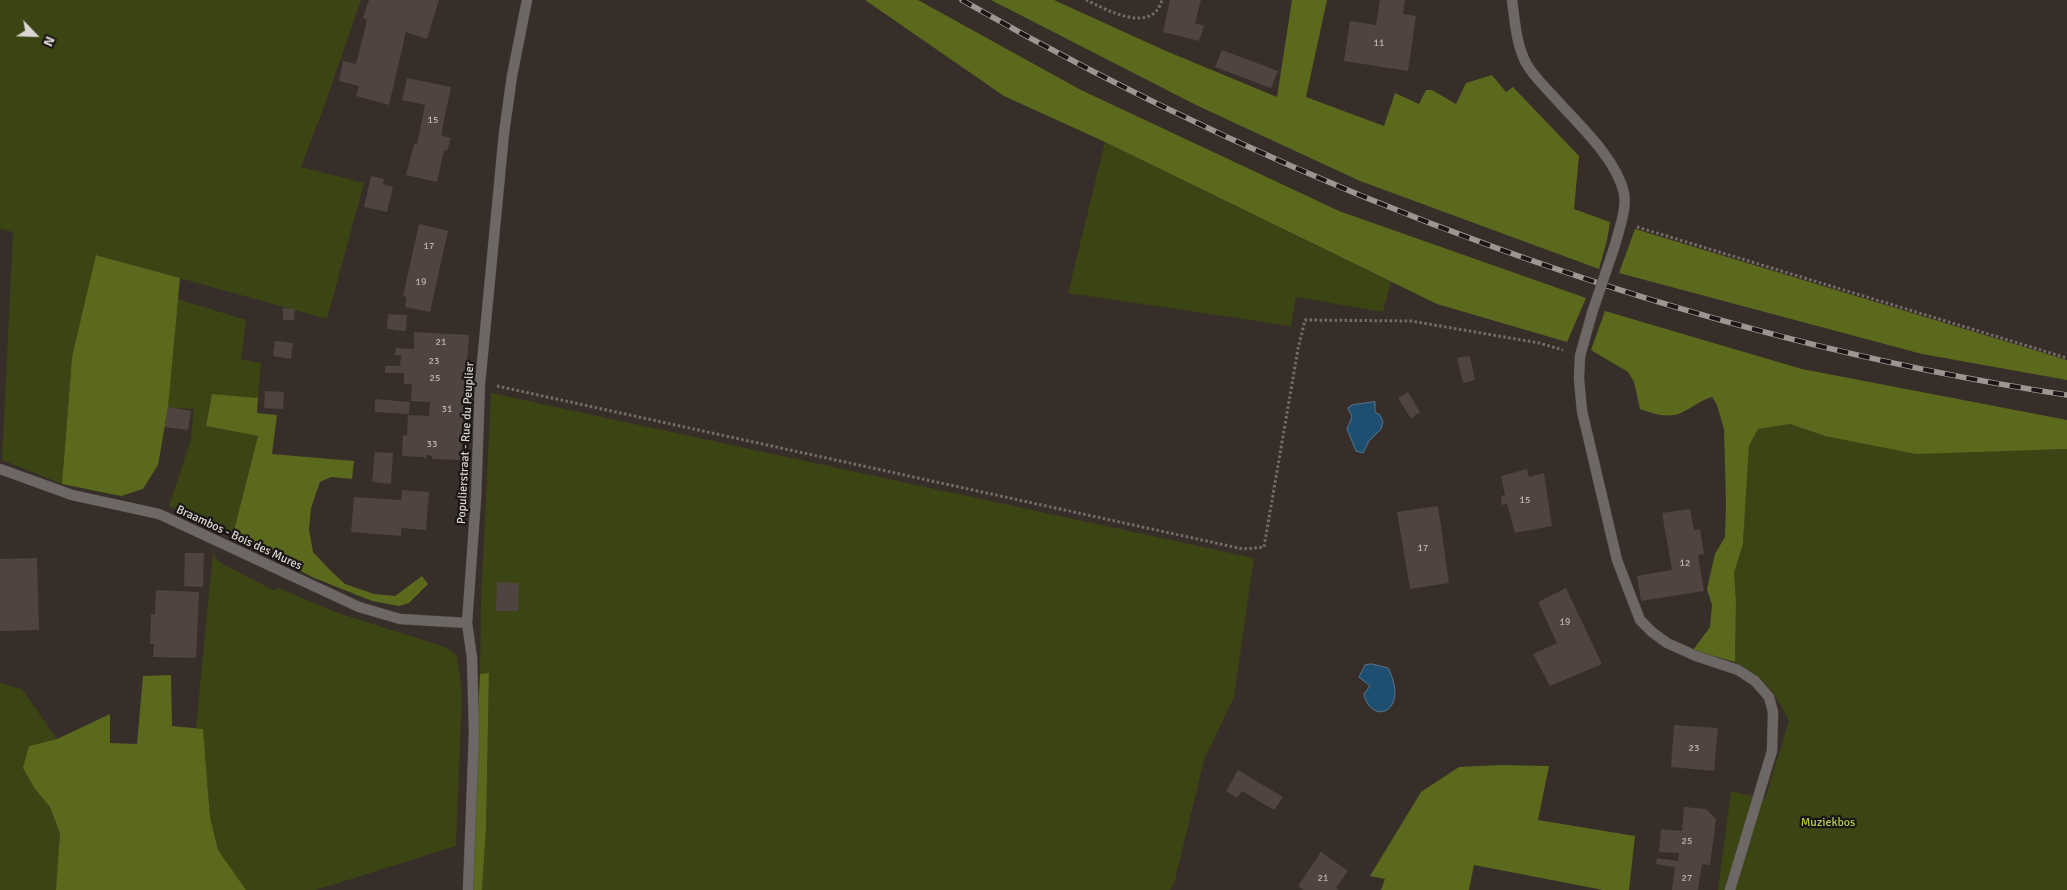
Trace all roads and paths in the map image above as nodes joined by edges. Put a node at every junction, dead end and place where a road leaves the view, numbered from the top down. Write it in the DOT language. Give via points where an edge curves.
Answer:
graph roads {
  1 [pos="527,0"];
  2 [pos="1086,0"];
  3 [pos="1162,0"];
  4 [pos="1512,0"];
  5 [pos="1621,223"];
  6 [pos="1580,356"];
  7 [pos="2067,358"];
  8 [pos="494,386"];
  9 [pos="0,469"];
  10 [pos="467,623"];
  11 [pos="468,890"];
  12 [pos="1730,890"];
  1 -- 10 [label="street, Populierstraat - Rue du Peuplier" via="504,133 480,384"];
  2 -- 3 [label="path" via="1140,19 1152,16"];
  4 -- 5 [label="street" via="1518,42 1526,63 1603,152 1617,175 1624,194"];
  5 -- 6 [label="street, bridge"];
  5 -- 7 [label="path"];
  6 -- 8 [label="path" via="1539,343 1411,321 1305,320 1264,547 1243,549"];
  6 -- 12 [label="street" via="1582,411 1618,560 1640,620 1667,643 1738,670 1755,680 1769,697 1773,712 1772,751"];
  9 -- 10 [label="street, Braambos - Bois des Mures" via="72,495 159,514 359,607 400,619"];
  10 -- 11 [label="street, Populierstraat - Rue du Peuplier" via="474,714"];
}
